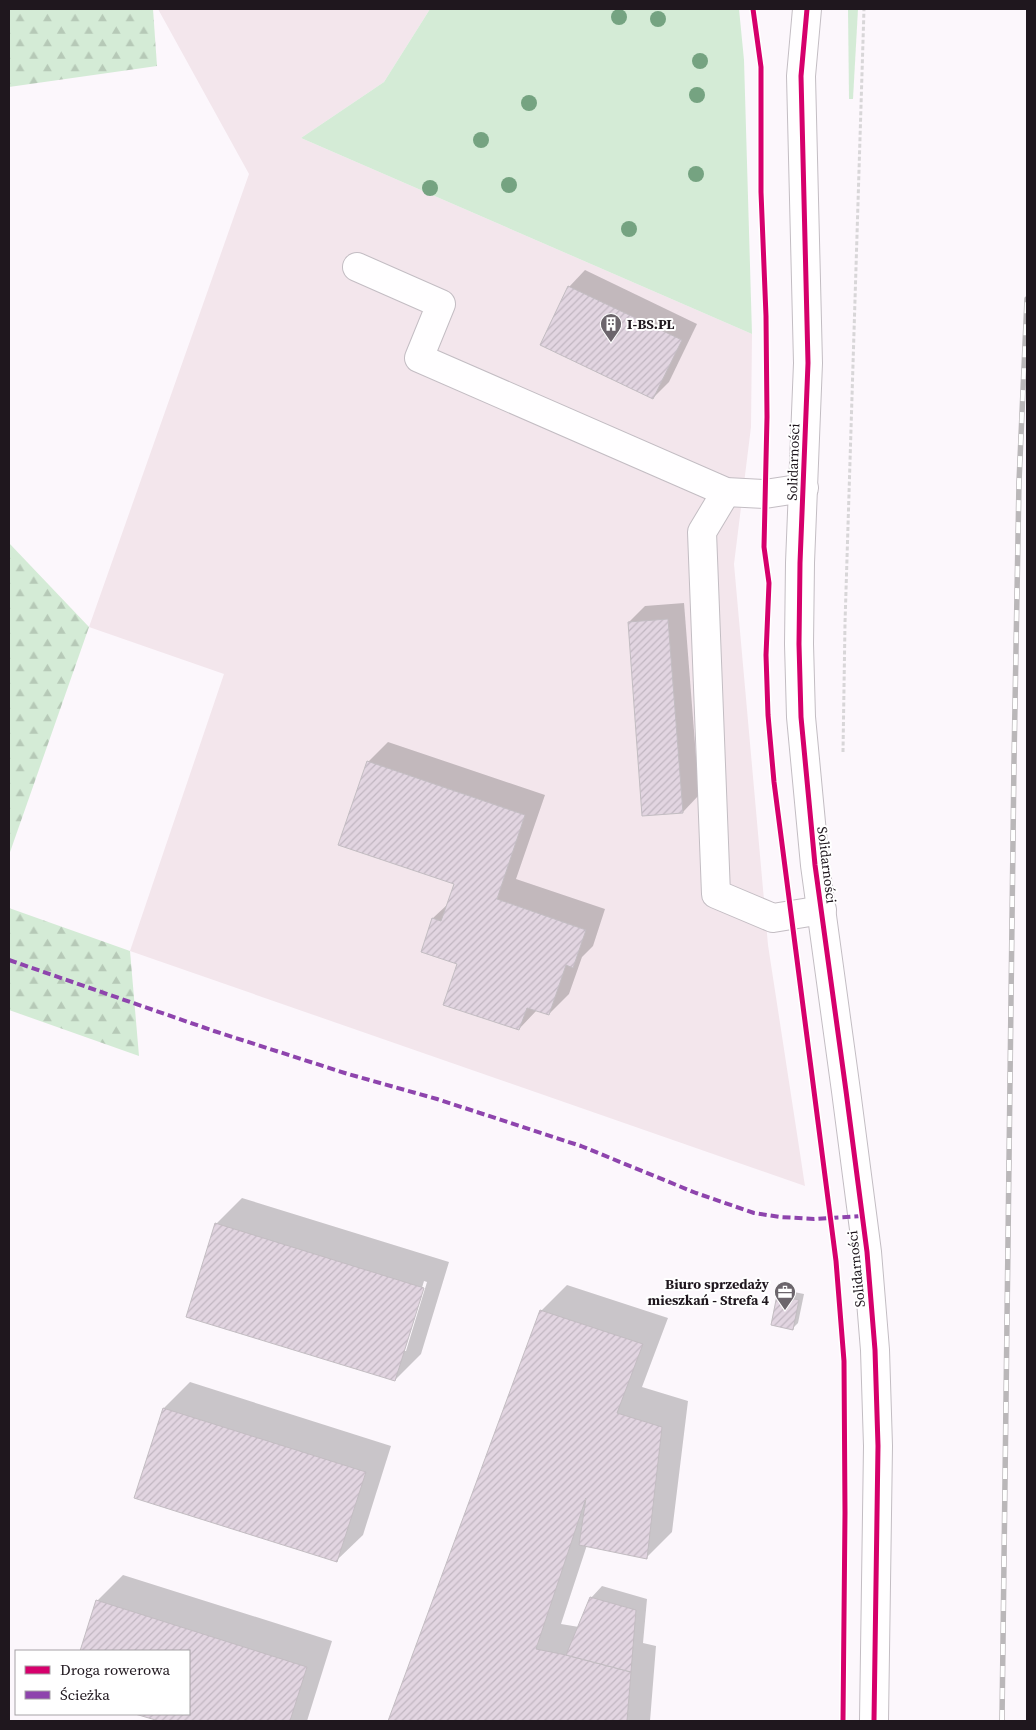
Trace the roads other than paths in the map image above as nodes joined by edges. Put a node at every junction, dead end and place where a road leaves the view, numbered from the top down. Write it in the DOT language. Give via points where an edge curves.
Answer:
graph roads {
  1 [pos="790,9"];
  2 [pos="807,9"];
  3 [pos="801,76"];
  4 [pos="356,267"];
  5 [pos="804,488"];
  6 [pos="726,492"];
  7 [pos="822,910"];
  8 [pos="874,1721"];
  1 -- 3 [label="street, Solidarności"];
  2 -- 3 [label="street, Solidarności"];
  3 -- 5 [label="street, Solidarności" via="808,363"];
  4 -- 6 [label="street" via="442,304 419,358"];
  5 -- 6 [label="street" via="765,494"];
  5 -- 7 [label="street, Solidarności" via="800,717"];
  6 -- 7 [label="street" via="702,532 716,894 773,918"];
  7 -- 8 [label="street, Solidarności" via="866,1252 875,1350 878,1446"];
}
